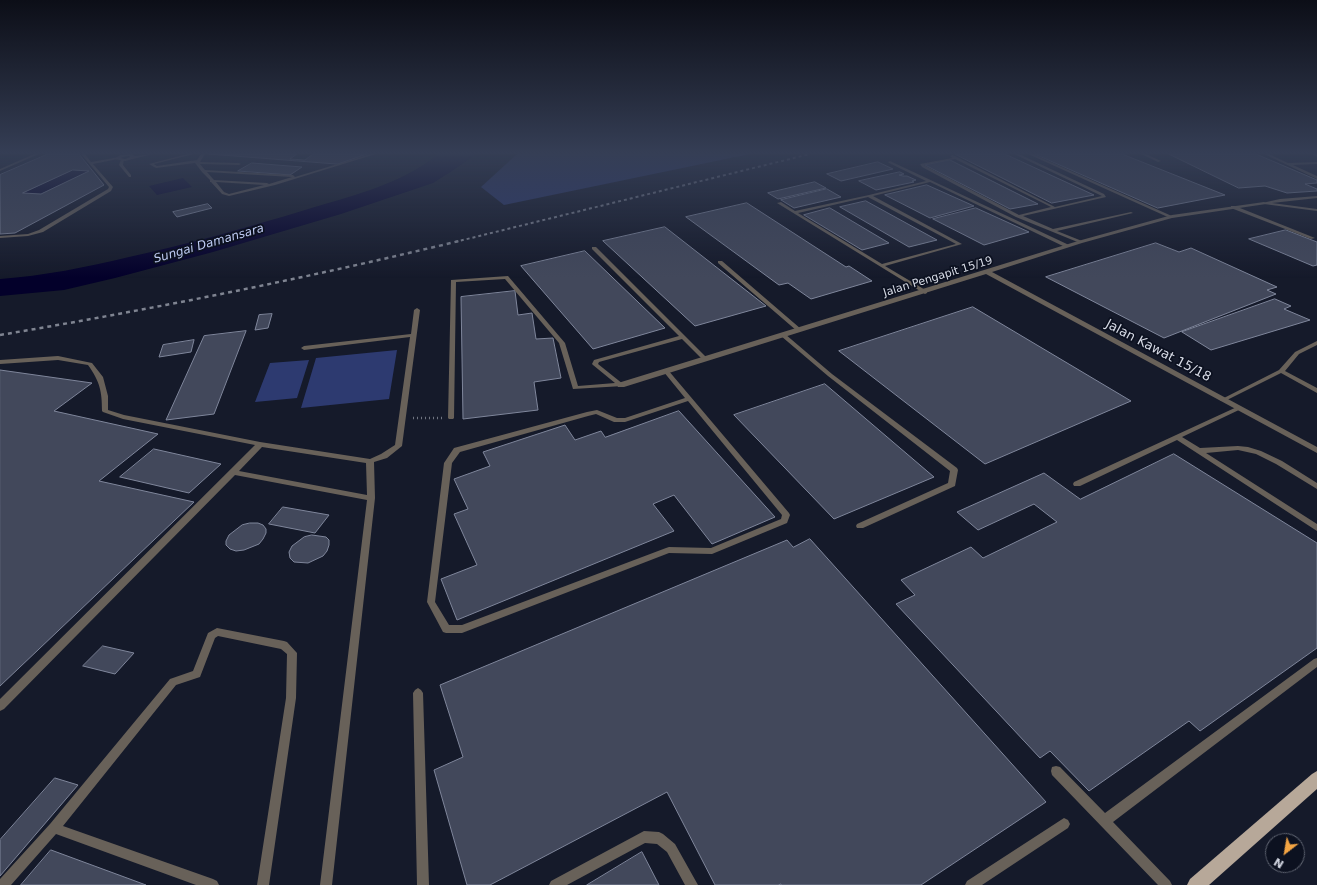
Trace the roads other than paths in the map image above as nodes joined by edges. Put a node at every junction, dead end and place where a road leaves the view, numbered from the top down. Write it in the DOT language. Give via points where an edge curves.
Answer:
graph roads {
  1 [pos="101,195"];
  2 [pos="960,195"];
  3 [pos="978,195"];
  4 [pos="1030,195"];
  5 [pos="1103,195"];
  6 [pos="1123,195"];
  7 [pos="869,196"];
  8 [pos="1317,197"];
  9 [pos="780,203"];
  10 [pos="1264,203"];
  11 [pos="1053,207"];
  12 [pos="1233,207"];
  13 [pos="1317,210"];
  14 [pos="795,212"];
  15 [pos="1131,213"];
  16 [pos="1018,216"];
  17 [pos="1172,217"];
  18 [pos="1053,230"];
  19 [pos="0,237"];
  20 [pos="1313,238"];
  21 [pos="1080,242"];
  22 [pos="1067,246"];
  23 [pos="594,248"];
  24 [pos="720,262"];
  25 [pos="882,266"];
  26 [pos="987,272"];
  27 [pos="925,292"];
  28 [pos="417,310"];
  29 [pos="799,330"];
  30 [pos="413,335"];
  31 [pos="783,335"];
  32 [pos="683,337"];
  33 [pos="1317,343"];
  34 [pos="304,348"];
  35 [pos="706,359"];
  36 [pos="0,362"];
  37 [pos="1281,371"];
  38 [pos="666,372"];
  39 [pos="621,385"];
  40 [pos="1317,391"];
  41 [pos="688,399"];
  42 [pos="1223,400"];
  43 [pos="1239,408"];
  44 [pos="451,418"];
  45 [pos="1177,437"];
  46 [pos="260,444"];
  47 [pos="1317,450"];
  48 [pos="1198,451"];
  49 [pos="370,461"];
  50 [pos="233,472"];
  51 [pos="1077,484"];
  52 [pos="1317,486"];
  53 [pos="371,498"];
  54 [pos="860,526"];
  55 [pos="1317,528"];
  56 [pos="1317,662"];
  57 [pos="418,693"];
  58 [pos="0,706"];
  59 [pos="1056,771"];
  60 [pos="1317,779"];
  61 [pos="1104,821"];
  62 [pos="1064,824"];
  63 [pos="54,828"];
  64 [pos="3,885"];
  65 [pos="213,885"];
  66 [pos="263,885"];
  67 [pos="326,885"];
  68 [pos="422,885"];
  69 [pos="555,885"];
  70 [pos="692,885"];
  71 [pos="972,885"];
  72 [pos="1166,885"];
  73 [pos="1196,885"];
  1 -- 19 [label="lane" via="41,231"];
  2 -- 22 [label="lane"];
  3 -- 16 [label="lane"];
  4 -- 11 [label="lane"];
  5 -- 11 [label="lane"];
  6 -- 17 [label="lane"];
  7 -- 14 [label="lane"];
  7 -- 25 [label="lane" via="960,244"];
  8 -- 10 [label="lane"];
  9 -- 14 [label="lane"];
  10 -- 12 [label="street, Jalan Pengapit 15/19"];
  10 -- 13 [label="lane"];
  11 -- 16 [label="lane"];
  12 -- 17 [label="street, Jalan Pengapit 15/19"];
  12 -- 20 [label="lane"];
  14 -- 25 [label="lane"];
  15 -- 18 [label="lane"];
  16 -- 18 [label="lane"];
  17 -- 21 [label="street, Jalan Pengapit 15/19"];
  18 -- 21 [label="lane"];
  21 -- 22 [label="street, Jalan Pengapit 15/19"];
  22 -- 26 [label="street, Jalan Pengapit 15/19"];
  23 -- 32 [label="lane"];
  24 -- 29 [label="lane"];
  25 -- 27 [label="lane"];
  26 -- 27 [label="street, Jalan Pengapit 15/19"];
  26 -- 42 [label="street, Jalan Kawat 15/18"];
  27 -- 29 [label="street, Jalan Pengapit 15/19"];
  28 -- 30 [label="lane"];
  29 -- 31 [label="street, Jalan Pengapit 15/19"];
  30 -- 34 [label="lane"];
  30 -- 49 [label="lane" via="398,446 384,456"];
  31 -- 35 [label="street, Jalan Pengapit 15/19"];
  31 -- 54 [label="lane" via="954,470 952,484"];
  32 -- 35 [label="lane"];
  32 -- 39 [label="lane" via="596,361 595,364"];
  33 -- 37 [label="lane" via="1296,353"];
  35 -- 38 [label="street, Jalan Pengapit 15/19"];
  36 -- 46 [label="lane" via="58,358 90,364 100,377 105,396 105,411 123,417"];
  37 -- 40 [label="lane"];
  37 -- 42 [label="lane"];
  38 -- 39 [label="street, Jalan Pengapit 15/19"];
  38 -- 41 [label="lane"];
  39 -- 44 [label="lane" via="575,388 562,343 506,277 453,281"];
  41 -- 41 [label="lane" via="786,515 784,521 712,551 669,550 462,629 446,630 431,602 448,463 458,450 587,414 598,412 616,420 625,420"];
  42 -- 43 [label="street, Jalan Kawat 15/18"];
  43 -- 45 [label="lane"];
  43 -- 47 [label="street, Jalan Kawat 15/18"];
  45 -- 48 [label="lane"];
  45 -- 51 [label="lane"];
  46 -- 49 [label="lane"];
  46 -- 50 [label="lane"];
  48 -- 52 [label="lane" via="1239,448 1250,450 1262,454"];
  48 -- 55 [label="lane"];
  49 -- 53 [label="lane"];
  50 -- 53 [label="lane"];
  50 -- 58 [label="lane"];
  53 -- 67 [label="lane"];
  56 -- 61 [label="lane"];
  57 -- 68 [label="lane"];
  59 -- 61 [label="lane"];
  60 -- 73 [label="main road"];
  61 -- 72 [label="lane"];
  62 -- 71 [label="lane"];
  63 -- 64 [label="lane"];
  63 -- 65 [label="lane"];
  63 -- 66 [label="lane" via="173,682 197,674 211,636 217,632 284,645 292,653 291,698"];
  69 -- 70 [label="lane" via="644,837 659,838 671,848"];
}
